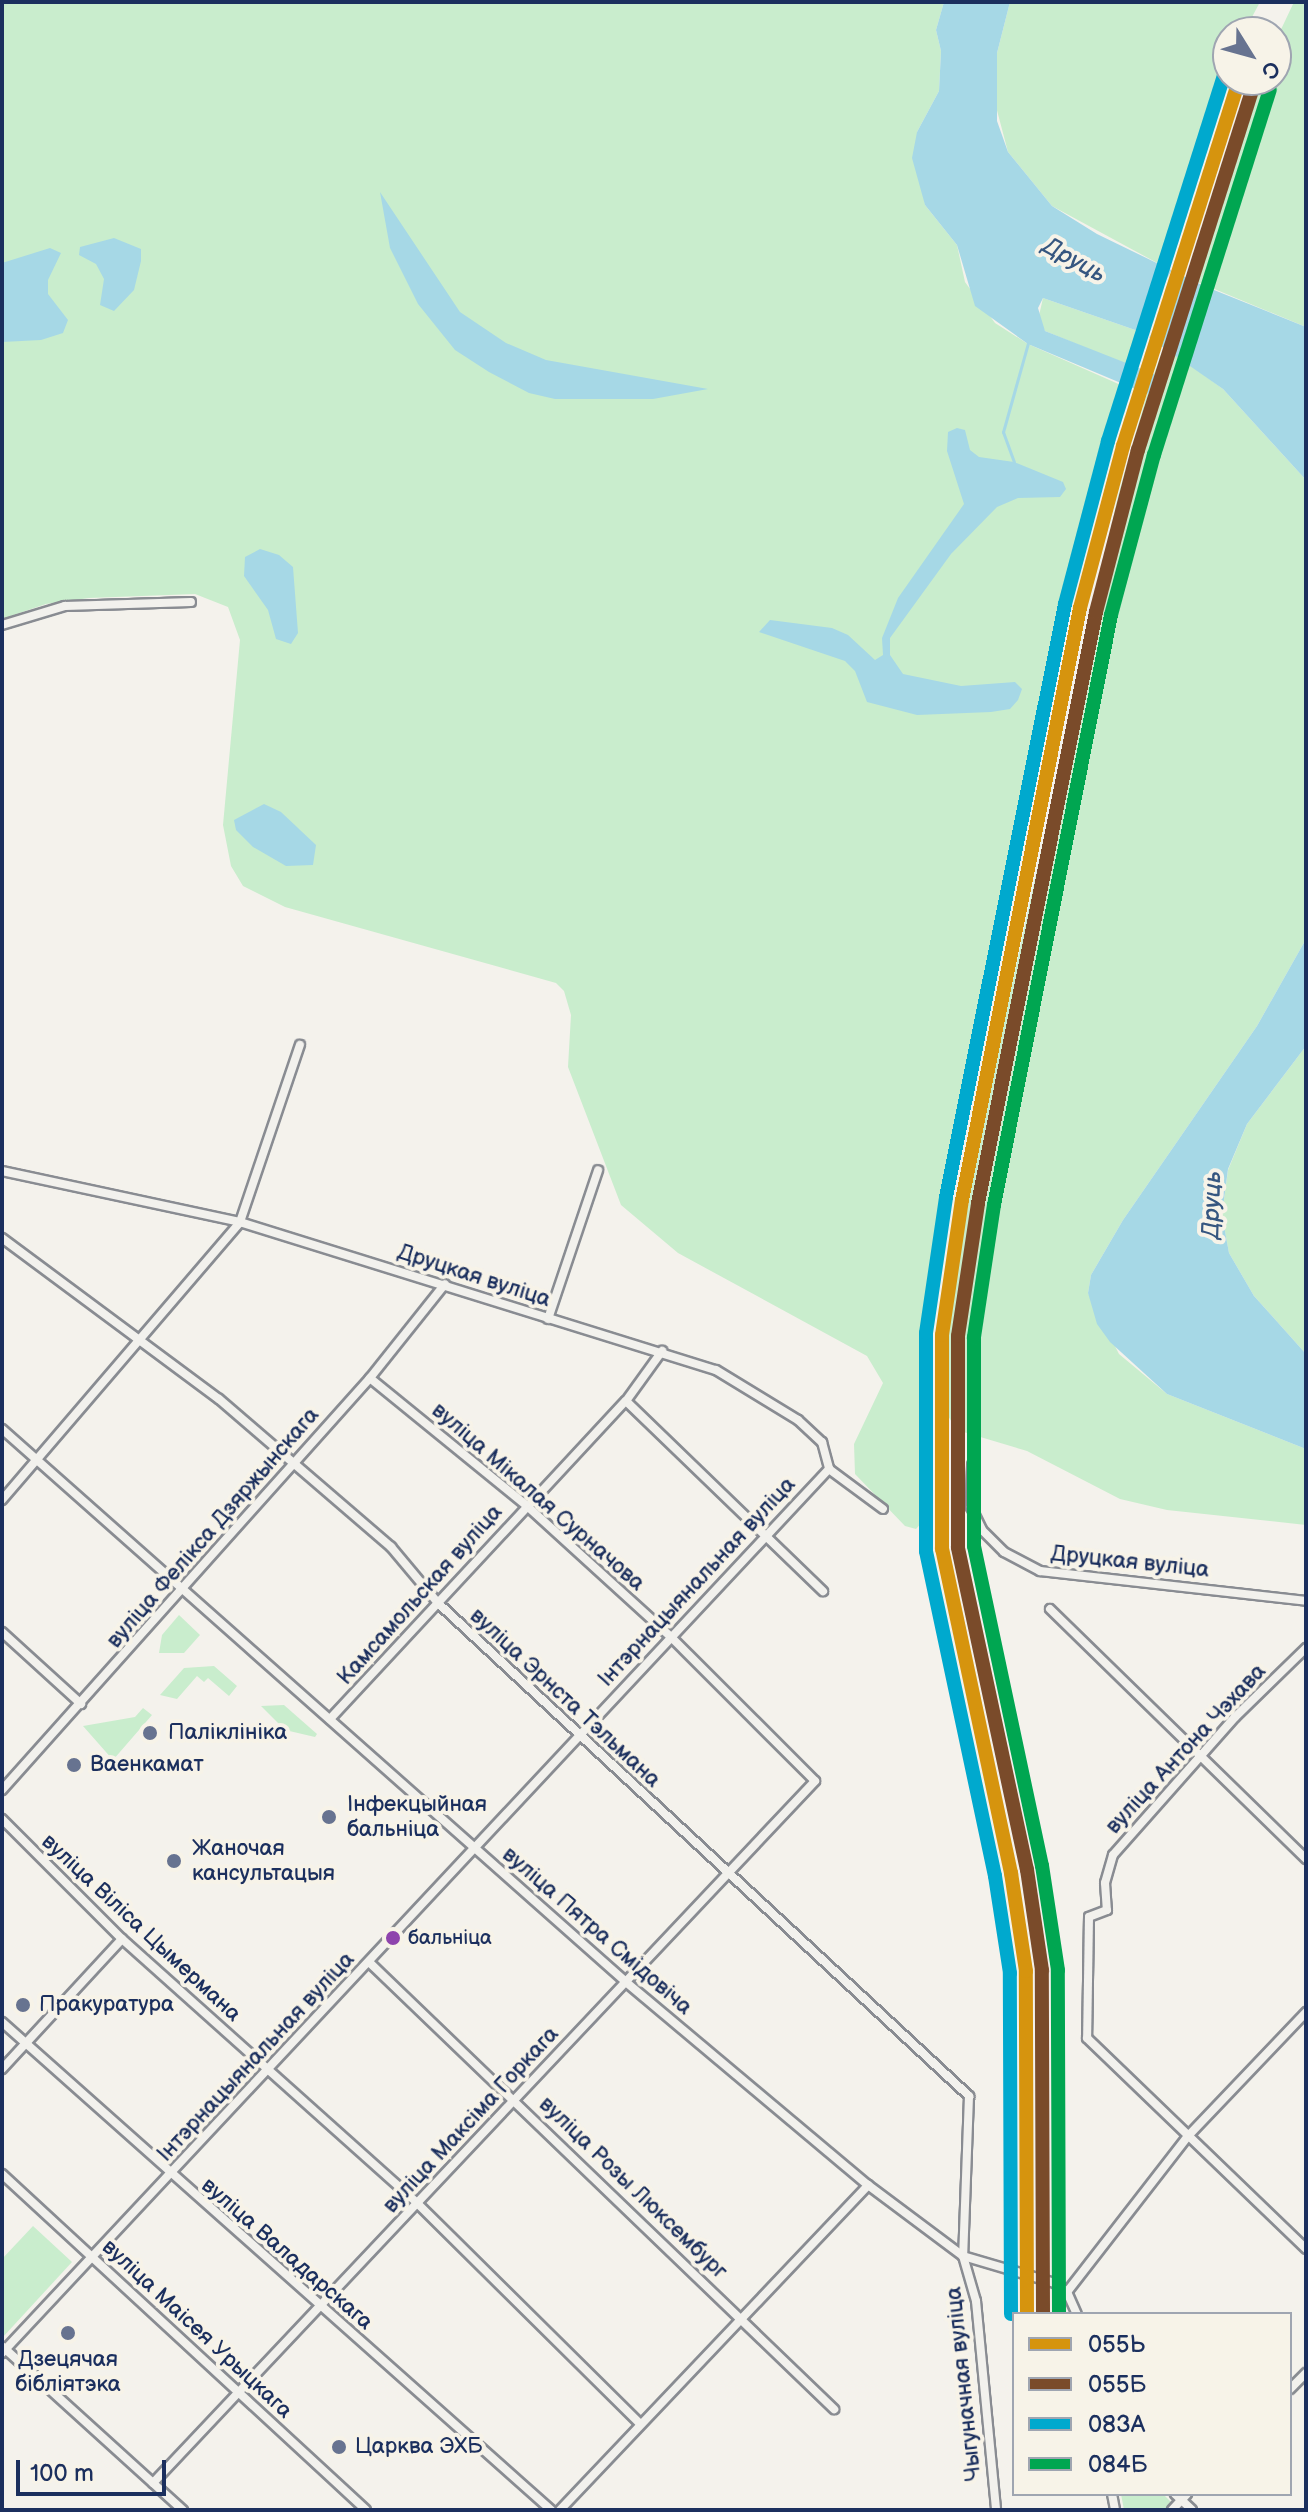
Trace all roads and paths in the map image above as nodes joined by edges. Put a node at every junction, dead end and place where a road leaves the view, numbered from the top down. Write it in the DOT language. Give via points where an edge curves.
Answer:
graph roads {
  1 [pos="191,602"];
  2 [pos="2,625"];
  3 [pos="300,1045"];
  4 [pos="598,1170"];
  5 [pos="2,1171"];
  6 [pos="240,1222"];
  7 [pos="2,1238"];
  8 [pos="445,1284"];
  9 [pos="548,1319"];
  10 [pos="140,1343"];
  11 [pos="662,1351"];
  12 [pos="370,1378"];
  13 [pos="626,1401"];
  14 [pos="2,1429"];
  15 [pos="37,1462"];
  16 [pos="292,1463"];
  17 [pos="972,1465"];
  18 [pos="829,1469"];
  19 [pos="2,1500"];
  20 [pos="526,1505"];
  21 [pos="883,1509"];
  22 [pos="765,1539"];
  23 [pos="184,1589"];
  24 [pos="823,1591"];
  25 [pos="1306,1601"];
  26 [pos="438,1603"];
  27 [pos="1050,1609"];
  28 [pos="2,1632"];
  29 [pos="671,1637"];
  30 [pos="1306,1648"];
  31 [pos="81,1704"];
  32 [pos="330,1719"];
  33 [pos="577,1735"];
  34 [pos="1201,1755"];
  35 [pos="815,1781"];
  36 [pos="2,1790"];
  37 [pos="2,1819"];
  38 [pos="475,1848"];
  39 [pos="1306,1859"];
  40 [pos="727,1876"];
  41 [pos="122,1939"];
  42 [pos="370,1963"];
  43 [pos="627,1983"];
  44 [pos="1306,2012"];
  45 [pos="2,2022"];
  46 [pos="26,2043"];
  47 [pos="2,2069"];
  48 [pos="268,2072"];
  49 [pos="514,2099"];
  50 [pos="1189,2135"];
  51 [pos="2,2174"];
  52 [pos="170,2175"];
  53 [pos="868,2185"];
  54 [pos="417,2203"];
  55 [pos="1306,2249"];
  56 [pos="963,2256"];
  57 [pos="94,2257"];
  58 [pos="1067,2292"];
  59 [pos="321,2307"];
  60 [pos="1076,2312"];
  61 [pos="742,2316"];
  62 [pos="3,2349"];
  63 [pos="240,2393"];
  64 [pos="834,2409"];
  65 [pos="640,2424"];
  66 [pos="153,2483"];
  67 [pos="1181,2496"];
  68 [pos="183,2510"];
  69 [pos="366,2510"];
  70 [pos="551,2510"];
  71 [pos="560,2510"];
  72 [pos="996,2510"];
  73 [pos="1172,2510"];
  74 [pos="1192,2510"];
  1 -- 2 [label="street" via="65,606"];
  3 -- 6 [label="street"];
  4 -- 9 [label="street"];
  5 -- 6 [label="street, Друцкая вуліца"];
  6 -- 8 [label="street, Друцкая вуліца"];
  6 -- 10 [label="street"];
  7 -- 10 [label="street, вуліца Эрнста Тэльмана"];
  8 -- 9 [label="street, Друцкая вуліца"];
  8 -- 12 [label="street, вуліца Фелікса Дзяржынскага"];
  9 -- 11 [label="street, Друцкая вуліца"];
  10 -- 15 [label="street"];
  10 -- 16 [label="street, вуліца Эрнста Тэльмана" via="219,1399"];
  11 -- 13 [label="street, Камсамольская вуліца"];
  11 -- 18 [label="street, Друцкая вуліца" via="716,1370 798,1420 822,1442"];
  12 -- 16 [label="street, вуліца Фелікса Дзяржынскага"];
  12 -- 20 [label="street, вуліца Мікалая Сурначова"];
  13 -- 20 [label="street, Камсамольская вуліца"];
  13 -- 22 [label="street"];
  14 -- 15 [label="street, вуліца Пятра Смідовіча"];
  15 -- 19 [label="street"];
  15 -- 23 [label="street, вуліца Пятра Смідовіча"];
  16 -- 23 [label="street, вуліца Фелікса Дзяржынскага"];
  16 -- 26 [label="street, вуліца Эрнста Тэльмана" via="391,1547"];
  17 -- 25 [label="street, Друцкая вуліца" via="971,1507 982,1530 1004,1552 1040,1571"];
  18 -- 21 [label="street, Друцкая вуліца"];
  18 -- 22 [label="street, Інтэрнацыянальная вуліца"];
  20 -- 26 [label="street, Камсамольская вуліца"];
  20 -- 29 [label="street, вуліца Мікалая Сурначова"];
  22 -- 24 [label="street"];
  22 -- 29 [label="street, Інтэрнацыянальная вуліца"];
  23 -- 31 [label="street, вуліца Фелікса Дзяржынскага"];
  23 -- 32 [label="street, вуліца Пятра Смідовіча"];
  26 -- 32 [label="street, Камсамольская вуліца"];
  26 -- 33 [label="street, вуліца Эрнста Тэльмана"];
  27 -- 34 [label="street"];
  28 -- 31 [label="street"];
  29 -- 33 [label="street, Інтэрнацыянальная вуліца"];
  29 -- 35 [label="street, вуліца Мікалая Сурначова"];
  30 -- 34 [label="street, вуліца Антона Чэхава"];
  31 -- 36 [label="street, вуліца Фелікса Дзяржынскага"];
  32 -- 38 [label="street, вуліца Пятра Смідовіча"];
  33 -- 38 [label="street, Інтэрнацыянальная вуліца"];
  33 -- 40 [label="street, вуліца Эрнста Тэльмана"];
  34 -- 39 [label="street"];
  34 -- 50 [label="street, вуліца Антона Чэхава" via="1113,1855 1105,1883 1107,1910 1089,1917 1087,2038"];
  35 -- 40 [label="street, вуліца Максіма Горкага"];
  37 -- 41 [label="street, вуліца Віліса Цымермана"];
  38 -- 42 [label="street, Інтэрнацыянальная вуліца"];
  38 -- 43 [label="street, вуліца Пятра Смідовіча"];
  40 -- 43 [label="street, вуліца Максіма Горкага"];
  40 -- 56 [label="street, вуліца Эрнста Тэльмана" via="969,2096"];
  41 -- 46 [label="street"];
  41 -- 48 [label="street, вуліца Віліса Цымермана"];
  42 -- 48 [label="street, Інтэрнацыянальная вуліца"];
  42 -- 49 [label="street, вуліца Розы Люксембург"];
  43 -- 49 [label="street, вуліца Максіма Горкага"];
  43 -- 53 [label="street, вуліца Пятра Смідовіча"];
  44 -- 50 [label="street"];
  45 -- 46 [label="street, вуліца Валадарскага"];
  46 -- 47 [label="street"];
  46 -- 52 [label="street, вуліца Валадарскага"];
  48 -- 52 [label="street, Інтэрнацыянальная вуліца"];
  48 -- 54 [label="street, вуліца Віліса Цымермана"];
  49 -- 54 [label="street, вуліца Максіма Горкага"];
  49 -- 61 [label="street, вуліца Розы Люксембург"];
  50 -- 55 [label="street"];
  50 -- 58 [label="street"];
  51 -- 57 [label="street, вуліца Маісея Урыцкага"];
  52 -- 57 [label="street, Інтэрнацыянальная вуліца"];
  52 -- 59 [label="street, вуліца Валадарскага"];
  53 -- 56 [label="street, вуліца Пятра Смідовіча"];
  53 -- 61 [label="street"];
  54 -- 59 [label="street, вуліца Максіма Горкага"];
  54 -- 65 [label="street, вуліца Віліса Цымермана"];
  56 -- 58 [label="street" via="1055,2283"];
  56 -- 72 [label="street, Чыгуначная вуліца" via="976,2301"];
  57 -- 62 [label="street, Інтэрнацыянальная вуліца"];
  57 -- 63 [label="street, вуліца Маісея Урыцкага"];
  58 -- 60 [label="street"];
  59 -- 63 [label="street, вуліца Максіма Горкага"];
  59 -- 70 [label="street, вуліца Валадарскага"];
  61 -- 64 [label="street, вуліца Розы Люксембург"];
  61 -- 65 [label="street"];
  62 -- 66 [label="street"];
  63 -- 66 [label="street, вуліца Максіма Горкага"];
  63 -- 69 [label="street, вуліца Маісея Урыцкага"];
  65 -- 71 [label="street"];
  66 -- 68 [label="street"];
  67 -- 73 [label="street"];
  67 -- 74 [label="street"];
}
